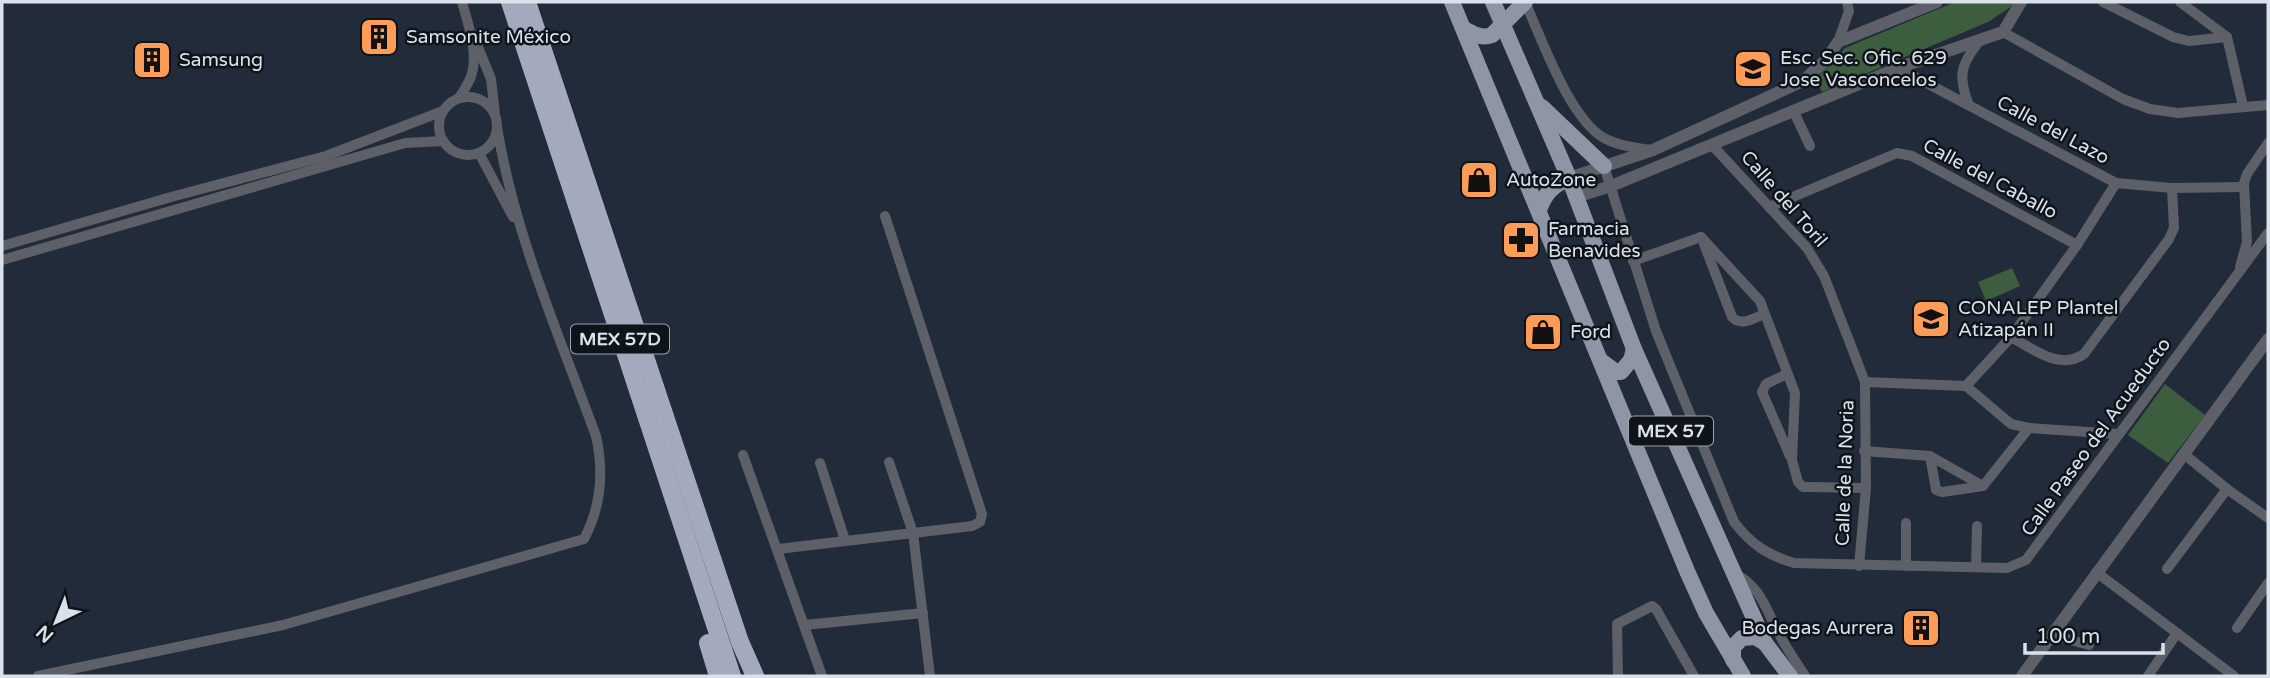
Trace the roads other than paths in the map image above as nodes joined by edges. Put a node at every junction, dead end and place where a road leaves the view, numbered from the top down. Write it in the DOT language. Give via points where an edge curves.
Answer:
graph roads {
  1 [pos="462,2"];
  2 [pos="510,2"];
  3 [pos="527,2"];
  4 [pos="1452,2"];
  5 [pos="1493,2"];
  6 [pos="1525,2"];
  7 [pos="1847,2"];
  8 [pos="1934,2"];
  9 [pos="2020,2"];
  10 [pos="2106,2"];
  11 [pos="2180,2"];
  12 [pos="1503,25"];
  13 [pos="470,28"];
  14 [pos="1464,29"];
  15 [pos="2003,32"];
  16 [pos="2227,37"];
  17 [pos="1982,38"];
  18 [pos="1838,42"];
  19 [pos="1898,68"];
  20 [pos="1803,81"];
  21 [pos="459,98"];
  22 [pos="1538,103"];
  23 [pos="1815,103"];
  24 [pos="1969,105"];
  25 [pos="2268,105"];
  26 [pos="2243,106"];
  27 [pos="443,111"];
  28 [pos="1794,112"];
  29 [pos="496,122"];
  30 [pos="443,141"];
  31 [pos="2268,143"];
  32 [pos="1712,145"];
  33 [pos="1810,146"];
  34 [pos="1653,150"];
  35 [pos="479,153"];
  36 [pos="1604,166"];
  37 [pos="1659,166"];
  38 [pos="1569,178"];
  39 [pos="2116,183"];
  40 [pos="1611,186"];
  41 [pos="2244,187"];
  42 [pos="2172,188"];
  43 [pos="1576,197"];
  44 [pos="1769,207"];
  45 [pos="1539,210"];
  46 [pos="885,216"];
  47 [pos="2268,233"];
  48 [pos="523,236"];
  49 [pos="1702,237"];
  50 [pos="2077,245"];
  51 [pos="2,246"];
  52 [pos="2,260"];
  53 [pos="1633,261"];
  54 [pos="2238,274"];
  55 [pos="1764,314"];
  56 [pos="2011,337"];
  57 [pos="2268,339"];
  58 [pos="1634,349"];
  59 [pos="1599,359"];
  60 [pos="1787,374"];
  61 [pos="1865,382"];
  62 [pos="1966,386"];
  63 [pos="2029,428"];
  64 [pos="2118,435"];
  65 [pos="1864,451"];
  66 [pos="743,455"];
  67 [pos="2185,455"];
  68 [pos="1930,456"];
  69 [pos="1792,460"];
  70 [pos="820,463"];
  71 [pos="889,463"];
  72 [pos="1983,486"];
  73 [pos="669,487"];
  74 [pos="1866,488"];
  75 [pos="2227,489"];
  76 [pos="2268,518"];
  77 [pos="1906,523"];
  78 [pos="1977,526"];
  79 [pos="913,533"];
  80 [pos="845,540"];
  81 [pos="778,549"];
  82 [pos="1859,566"];
  83 [pos="1906,566"];
  84 [pos="1976,568"];
  85 [pos="2167,569"];
  86 [pos="2096,572"];
  87 [pos="1733,573"];
  88 [pos="2268,583"];
  89 [pos="923,613"];
  90 [pos="804,625"];
  91 [pos="2237,628"];
  92 [pos="2177,633"];
  93 [pos="2052,635"];
  94 [pos="1765,643"];
  95 [pos="2090,645"];
  96 [pos="1733,660"];
  97 [pos="2230,675"];
  98 [pos="38,676"];
  99 [pos="718,676"];
  100 [pos="732,676"];
  101 [pos="755,676"];
  102 [pos="822,676"];
  103 [pos="930,676"];
  104 [pos="1618,676"];
  105 [pos="1694,676"];
  106 [pos="1743,676"];
  107 [pos="1790,676"];
  108 [pos="1805,676"];
  109 [pos="2022,676"];
  110 [pos="2148,676"];
  1 -- 13 [label="street"];
  2 -- 73 [label="highway, MEX 57D"];
  3 -- 101 [label="highway, MEX 57D"];
  4 -- 14 [label="main road, MEX 57"];
  5 -- 12 [label="main road, MEX 57"];
  6 -- 12 [label="main road"];
  6 -- 34 [label="street" via="1570,100 1590,128 1621,145"];
  7 -- 18 [label="street" via="1849,10"];
  8 -- 18 [label="street"];
  9 -- 15 [label="street"];
  10 -- 16 [label="street" via="2173,37 2189,41"];
  11 -- 16 [label="street"];
  12 -- 14 [label="main road" via="1485,37"];
  12 -- 22 [label="main road, MEX 57"];
  13 -- 21 [label="street" via="471,78"];
  13 -- 29 [label="street" via="491,79"];
  14 -- 45 [label="main road, MEX 57"];
  15 -- 17 [label="street"];
  15 -- 26 [label="street" via="2123,99 2150,109 2178,113"];
  16 -- 26 [label="street"];
  17 -- 19 [label="street"];
  17 -- 24 [label="street" via="1961,72"];
  18 -- 20 [label="street"];
  19 -- 23 [label="street"];
  19 -- 24 [label="street, Calle del Lazo"];
  20 -- 23 [label="street"];
  20 -- 34 [label="street"];
  21 -- 27 [label="street"];
  21 -- 29 [label="street" via="477,99 492,110"];
  22 -- 36 [label="main road"];
  22 -- 38 [label="main road, MEX 57"];
  23 -- 28 [label="street"];
  24 -- 39 [label="street, Calle del Lazo"];
  25 -- 26 [label="street"];
  27 -- 30 [label="street" via="439,126"];
  27 -- 51 [label="street" via="326,156"];
  28 -- 32 [label="street"];
  28 -- 33 [label="street"];
  29 -- 35 [label="street" via="492,142"];
  29 -- 48 [label="street"];
  30 -- 35 [label="street" via="460,154"];
  30 -- 52 [label="street" via="405,144"];
  31 -- 41 [label="street" via="2247,174"];
  32 -- 37 [label="street"];
  32 -- 44 [label="street, Calle del Toril"];
  34 -- 36 [label="street"];
  34 -- 37 [label="street"];
  35 -- 48 [label="street"];
  36 -- 38 [label="street"];
  36 -- 40 [label="street, Calle Paseo del Acueducto"];
  37 -- 40 [label="street"];
  38 -- 43 [label="main road, MEX 57"];
  38 -- 45 [label="main road" via="1548,191"];
  39 -- 42 [label="street, Calle del Lazo"];
  39 -- 50 [label="street"];
  40 -- 43 [label="street"];
  40 -- 53 [label="street, Calle Paseo del Acueducto"];
  41 -- 42 [label="street, Calle del Lazo"];
  41 -- 54 [label="street" via="2247,242"];
  42 -- 56 [label="street" via="2174,228 2169,239 2084,354 2058,361"];
  43 -- 58 [label="main road, MEX 57"];
  44 -- 50 [label="street, Calle del Caballo" via="1897,153 1912,156"];
  44 -- 61 [label="street, Calle del Toril" via="1807,248 1824,276"];
  45 -- 59 [label="main road, MEX 57"];
  46 -- 79 [label="street" via="982,514 980,522 972,526"];
  47 -- 54 [label="street, Calle Paseo del Acueducto"];
  48 -- 98 [label="street" via="597,436 601,458 598,502 584,540 283,625"];
  49 -- 53 [label="street"];
  49 -- 55 [label="street" via="1760,301"];
  49 -- 55 [label="street" via="1735,321"];
  50 -- 56 [label="street"];
  53 -- 82 [label="street, Calle Paseo del Acueducto" via="1656,331 1734,522 1746,538 1774,557 1794,563"];
  54 -- 64 [label="street, Calle Paseo del Acueducto"];
  55 -- 60 [label="street"];
  56 -- 62 [label="street"];
  57 -- 67 [label="street"];
  58 -- 59 [label="main road" via="1621,372"];
  58 -- 87 [label="main road, MEX 57"];
  59 -- 96 [label="main road, MEX 57" via="1687,571"];
  60 -- 69 [label="street" via="1795,393"];
  60 -- 69 [label="street" via="1766,384 1762,393"];
  61 -- 62 [label="street"];
  61 -- 65 [label="street, Calle de la Noria"];
  62 -- 63 [label="street" via="2002,419"];
  63 -- 64 [label="street"];
  63 -- 72 [label="street"];
  64 -- 84 [label="street, Calle Paseo del Acueducto" via="2026,560 2007,568"];
  65 -- 68 [label="street"];
  65 -- 74 [label="street, Calle de la Noria"];
  66 -- 81 [label="street"];
  67 -- 75 [label="street"];
  67 -- 86 [label="street"];
  68 -- 72 [label="street"];
  68 -- 72 [label="street" via="1936,490"];
  69 -- 74 [label="street" via="1803,486"];
  70 -- 80 [label="street"];
  71 -- 79 [label="street"];
  73 -- 99 [label="highway" via="674,527"];
  73 -- 100 [label="highway, MEX 57D"];
  74 -- 82 [label="street, Calle de la Noria"];
  75 -- 76 [label="street"];
  75 -- 85 [label="street"];
  77 -- 83 [label="street"];
  78 -- 84 [label="street"];
  79 -- 80 [label="street"];
  79 -- 89 [label="street"];
  80 -- 81 [label="street"];
  81 -- 90 [label="street"];
  82 -- 83 [label="street, Calle Paseo del Acueducto"];
  83 -- 84 [label="street, Calle Paseo del Acueducto"];
  86 -- 92 [label="street"];
  86 -- 93 [label="street"];
  87 -- 94 [label="main road, MEX 57"];
  87 -- 108 [label="street" via="1756,589"];
  88 -- 91 [label="street"];
  89 -- 90 [label="street"];
  89 -- 103 [label="street"];
  90 -- 102 [label="street"];
  92 -- 97 [label="street"];
  92 -- 110 [label="street"];
  93 -- 95 [label="street"];
  93 -- 109 [label="street"];
  94 -- 96 [label="main road" via="1755,637 1742,638 1733,647"];
  94 -- 107 [label="main road, MEX 57"];
  96 -- 106 [label="main road, MEX 57"];
  104 -- 105 [label="street" via="1618,624 1653,606"];
}
